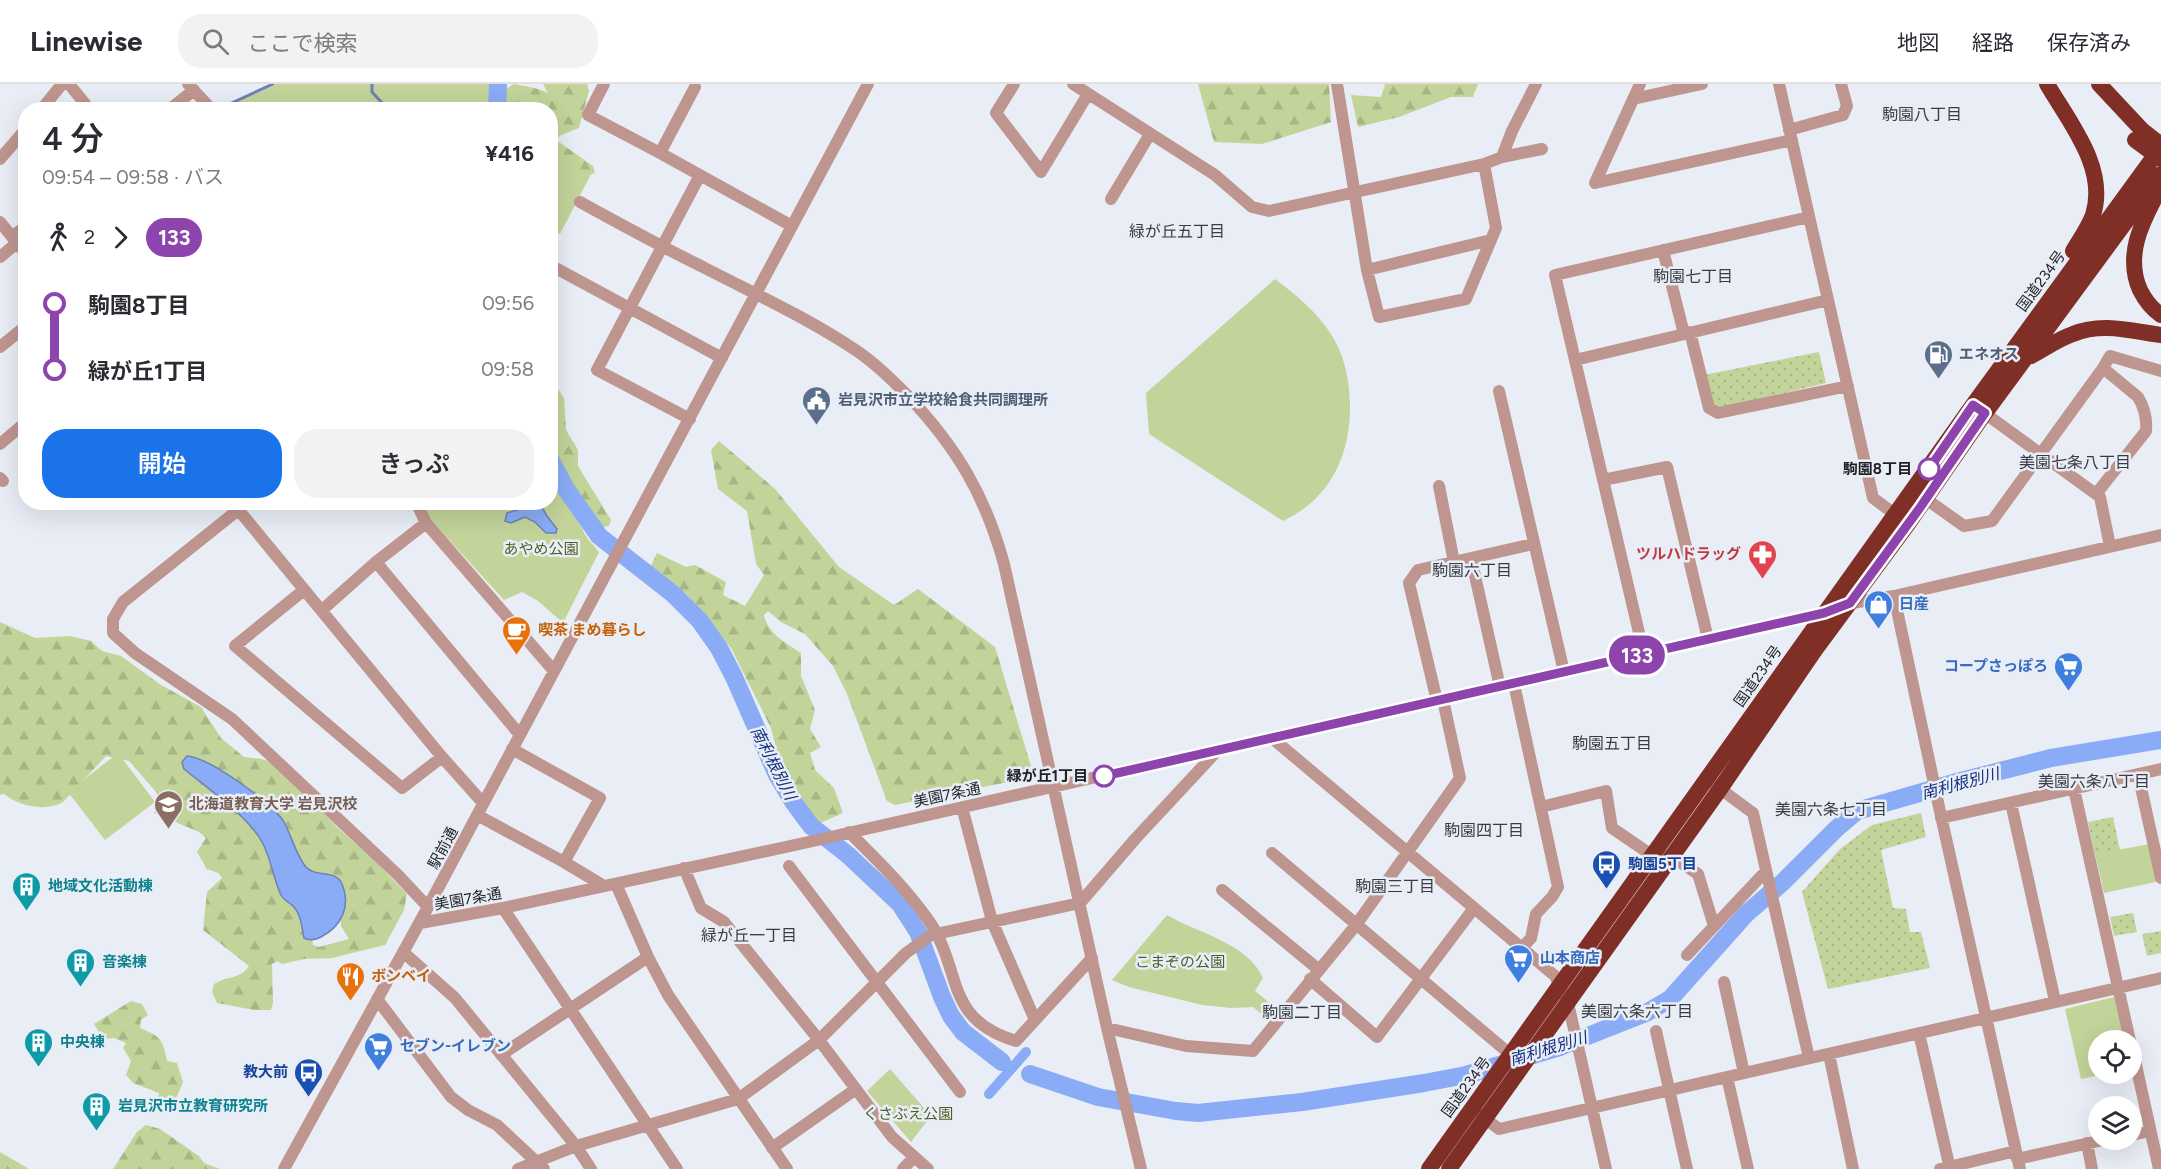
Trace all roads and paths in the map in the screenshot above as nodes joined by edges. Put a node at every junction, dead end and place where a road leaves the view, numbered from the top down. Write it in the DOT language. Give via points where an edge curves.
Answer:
graph roads {
  1 [pos="62,84"];
  2 [pos="69,84"];
  3 [pos="604,84"];
  4 [pos="868,84"];
  5 [pos="1014,84"];
  6 [pos="1073,84"];
  7 [pos="1337,84"];
  8 [pos="1536,84"];
  9 [pos="1640,84"];
  10 [pos="1702,84"];
  11 [pos="1779,84"];
  12 [pos="1841,84"];
  13 [pos="2047,84"];
  14 [pos="2086,84"];
  15 [pos="2099,84"];
  16 [pos="694,85"];
  17 [pos="191,87"];
  18 [pos="1088,94"];
  19 [pos="1633,99"];
  20 [pos="47,102"];
  21 [pos="84,102"];
  22 [pos="177,102"];
  23 [pos="205,102"];
  24 [pos="1150,134"];
  25 [pos="1790,135"];
  26 [pos="2139,135"];
  27 [pos="18,138"];
  28 [pos="2161,146"];
  29 [pos="1542,149"];
  30 [pos="660,153"];
  31 [pos="1502,157"];
  32 [pos="0,159"];
  33 [pos="2161,159"];
  34 [pos="1484,164"];
  35 [pos="2161,174"];
  36 [pos="700,175"];
  37 [pos="2161,185"];
  38 [pos="1354,193"];
  39 [pos="1111,199"];
  40 [pos="580,202"];
  41 [pos="1809,217"];
  42 [pos="0,222"];
  43 [pos="792,226"];
  44 [pos="18,235"];
  45 [pos="14,240"];
  46 [pos="1491,240"];
  47 [pos="18,245"];
  48 [pos="662,247"];
  49 [pos="1663,250"];
  50 [pos="0,257"];
  51 [pos="558,269"];
  52 [pos="1367,270"];
  53 [pos="756,294"];
  54 [pos="1828,300"];
  55 [pos="629,309"];
  56 [pos="2161,315"];
  57 [pos="2033,322"];
  58 [pos="18,332"];
  59 [pos="1687,333"];
  60 [pos="2161,335"];
  61 [pos="0,347"];
  62 [pos="2027,357"];
  63 [pos="722,358"];
  64 [pos="1575,360"];
  65 [pos="2103,368"];
  66 [pos="2161,371"];
  67 [pos="1848,386"];
  68 [pos="1499,391"];
  69 [pos="1979,409"];
  70 [pos="690,419"];
  71 [pos="18,429"];
  72 [pos="0,444"];
  73 [pos="2041,454"];
  74 [pos="1603,480"];
  75 [pos="1439,486"];
  76 [pos="2096,494"];
  77 [pos="1926,499"];
  78 [pos="230,510"];
  79 [pos="238,510"];
  80 [pos="420,510"];
  81 [pos="1902,520"];
  82 [pos="426,523"];
  83 [pos="2161,535"];
  84 [pos="1533,544"];
  85 [pos="2110,546"];
  86 [pos="1471,558"];
  87 [pos="376,562"];
  88 [pos="1454,562"];
  89 [pos="304,590"];
  90 [pos="1894,596"];
  91 [pos="1850,603"];
  92 [pos="322,610"];
  93 [pos="1824,613"];
  94 [pos="1708,639"];
  95 [pos="1644,654"];
  96 [pos="554,671"];
  97 [pos="1564,672"];
  98 [pos="1514,684"];
  99 [pos="1500,687"];
  100 [pos="1440,700"];
  101 [pos="520,735"];
  102 [pos="1272,738"];
  103 [pos="512,749"];
  104 [pos="1216,751"];
  105 [pos="442,757"];
  106 [pos="2161,769"];
  107 [pos="2138,774"];
  108 [pos="1714,784"];
  109 [pos="1054,786"];
  110 [pos="2074,789"];
  111 [pos="2011,803"];
  112 [pos="962,807"];
  113 [pos="1541,807"];
  114 [pos="480,809"];
  115 [pos="1940,812"];
  116 [pos="844,833"];
  117 [pos="1407,851"];
  118 [pos="1272,853"];
  119 [pos="1653,856"];
  120 [pos="1672,857"];
  121 [pos="564,862"];
  122 [pos="789,866"];
  123 [pos="684,868"];
  124 [pos="1767,874"];
  125 [pos="2161,878"];
  126 [pos="610,885"];
  127 [pos="1222,890"];
  128 [pos="1080,903"];
  129 [pos="428,907"];
  130 [pos="503,908"];
  131 [pos="1474,908"];
  132 [pos="992,921"];
  133 [pos="420,923"];
  134 [pos="1356,925"];
  135 [pos="1714,926"];
  136 [pos="934,934"];
  137 [pos="1522,948"];
  138 [pos="403,952"];
  139 [pos="1687,955"];
  140 [pos="648,957"];
  141 [pos="1092,958"];
  142 [pos="1314,974"];
  143 [pos="1420,978"];
  144 [pos="2161,978"];
  145 [pos="876,982"];
  146 [pos="1724,982"];
  147 [pos="1561,985"];
  148 [pos="2118,987"];
  149 [pos="378,999"];
  150 [pos="2055,1001"];
  151 [pos="1568,1003"];
  152 [pos="570,1008"];
  153 [pos="1987,1017"];
  154 [pos="1035,1020"];
  155 [pos="1107,1028"];
  156 [pos="2128,1030"];
  157 [pos="1656,1031"];
  158 [pos="1919,1033"];
  159 [pos="819,1040"];
  160 [pos="1515,1049"];
  161 [pos="1828,1053"];
  162 [pos="501,1055"];
  163 [pos="1809,1058"];
  164 [pos="1744,1073"];
  165 [pos="1727,1077"];
  166 [pos="2140,1084"];
  167 [pos="856,1089"];
  168 [pos="1668,1090"];
  169 [pos="960,1092"];
  170 [pos="738,1099"];
  171 [pos="1591,1108"];
  172 [pos="1479,1114"];
  173 [pos="648,1125"];
  174 [pos="2150,1131"];
  175 [pos="2142,1133"];
  176 [pos="2087,1143"];
  177 [pos="576,1146"];
  178 [pos="772,1148"];
  179 [pos="914,1157"];
  180 [pos="2018,1159"];
  181 [pos="541,1165"];
  182 [pos="1946,1168"];
  183 [pos="284,1169"];
  184 [pos="518,1169"];
  185 [pos="591,1169"];
  186 [pos="677,1169"];
  187 [pos="787,1169"];
  188 [pos="903,1169"];
  189 [pos="928,1169"];
  190 [pos="1141,1169"];
  191 [pos="1429,1169"];
  192 [pos="1449,1169"];
  193 [pos="1606,1169"];
  194 [pos="1687,1169"];
  195 [pos="1748,1169"];
  196 [pos="1853,1169"];
  197 [pos="2092,1169"];
  198 [pos="2159,1169"];
  1 -- 20 [label="street"];
  2 -- 21 [label="street"];
  3 -- 30 [label="street" via="588,115"];
  4 -- 43 [label="street, 駅前通"];
  5 -- 18 [label="street" via="996,113 1041,172"];
  6 -- 18 [label="street"];
  7 -- 38 [label="street"];
  8 -- 31 [label="street"];
  9 -- 19 [label="street"];
  10 -- 19 [label="street"];
  11 -- 25 [label="street"];
  12 -- 25 [label="street" via="1847,106 1843,115"];
  13 -- 57 [label="highway" via="2086,152 2095,174 2097,195 2088,227"];
  14 -- 26 [label="highway"];
  15 -- 26 [label="highway"];
  16 -- 30 [label="street"];
  17 -- 22 [label="street"];
  17 -- 23 [label="street"];
  18 -- 24 [label="street"];
  19 -- 25 [label="street" via="1595,183"];
  24 -- 38 [label="street" via="1215,176 1252,207 1269,211"];
  24 -- 39 [label="street"];
  25 -- 41 [label="street"];
  26 -- 28 [label="highway"];
  26 -- 33 [label="highway, bridge"];
  27 -- 32 [label="street"];
  28 -- 57 [label="highway, 国道234号"];
  29 -- 31 [label="street"];
  30 -- 36 [label="street"];
  31 -- 34 [label="street"];
  34 -- 38 [label="street"];
  34 -- 46 [label="street" via="1496,228"];
  35 -- 62 [label="highway, 国道234号"];
  36 -- 43 [label="street"];
  36 -- 48 [label="street"];
  37 -- 56 [label="highway" via="2140,227 2133,263 2144,298"];
  38 -- 52 [label="street"];
  40 -- 48 [label="street"];
  41 -- 49 [label="street"];
  41 -- 54 [label="street"];
  42 -- 45 [label="street"];
  43 -- 53 [label="street, 駅前通"];
  44 -- 45 [label="street"];
  45 -- 47 [label="street"];
  45 -- 50 [label="street"];
  46 -- 52 [label="street"];
  46 -- 52 [label="street" via="1466,299 1379,316"];
  48 -- 53 [label="street"];
  48 -- 55 [label="street"];
  49 -- 59 [label="street"];
  49 -- 64 [label="street" via="1555,275"];
  51 -- 55 [label="street"];
  53 -- 63 [label="street, 駅前通"];
  53 -- 109 [label="street" via="857,351 886,374 934,424 967,472 990,518 1004,564"];
  54 -- 59 [label="street"];
  54 -- 67 [label="street"];
  55 -- 63 [label="street"];
  55 -- 70 [label="street" via="597,370"];
  57 -- 69 [label="highway, 国道234号"];
  58 -- 61 [label="street"];
  59 -- 64 [label="street"];
  59 -- 67 [label="street" via="1709,408 1718,413"];
  60 -- 62 [label="highway" via="2094,327"];
  62 -- 69 [label="highway, 国道234号"];
  63 -- 70 [label="street, 駅前通"];
  64 -- 74 [label="street"];
  65 -- 66 [label="street" via="2110,356"];
  65 -- 73 [label="street"];
  65 -- 76 [label="street" via="2138,397 2146,431"];
  67 -- 81 [label="street" via="1874,498"];
  68 -- 84 [label="street"];
  69 -- 73 [label="street"];
  69 -- 77 [label="highway, 国道234号"];
  69 -- 81 [label="highway, 国道234号"];
  70 -- 96 [label="street, 駅前通"];
  71 -- 72 [label="street"];
  73 -- 76 [label="street"];
  73 -- 77 [label="street" via="1992,521 1964,526"];
  74 -- 94 [label="street" via="1667,467"];
  74 -- 95 [label="street"];
  75 -- 88 [label="street"];
  76 -- 85 [label="street" via="2100,497"];
  77 -- 81 [label="highway, 国道234号"];
  78 -- 129 [label="street" via="123,602 113,619 113,633 135,653 232,719"];
  79 -- 89 [label="street"];
  80 -- 82 [label="street"];
  81 -- 91 [label="highway, 国道234号"];
  81 -- 93 [label="highway, 国道234号"];
  82 -- 87 [label="street"];
  82 -- 96 [label="street"];
  83 -- 85 [label="street, 美園7条通"];
  84 -- 86 [label="street"];
  84 -- 97 [label="street"];
  85 -- 90 [label="street, 美園7条通"];
  86 -- 88 [label="street"];
  86 -- 99 [label="street"];
  87 -- 92 [label="street"];
  87 -- 101 [label="street"];
  88 -- 100 [label="street" via="1418,570 1409,583"];
  89 -- 92 [label="street"];
  89 -- 105 [label="street" via="235,646 402,788"];
  90 -- 91 [label="street, 美園7条通"];
  90 -- 115 [label="street"];
  91 -- 93 [label="street, 美園7条通"];
  91 -- 108 [label="highway, 国道234号"];
  92 -- 105 [label="street"];
  93 -- 94 [label="street, 美園7条通"];
  93 -- 108 [label="highway, 国道234号"];
  94 -- 95 [label="street, 美園7条通"];
  95 -- 97 [label="street, 美園7条通"];
  96 -- 101 [label="street, 駅前通"];
  97 -- 98 [label="street, 美園7条通"];
  98 -- 99 [label="street, 美園7条通"];
  98 -- 113 [label="street"];
  99 -- 100 [label="street, 美園7条通"];
  100 -- 102 [label="street, 美園7条通"];
  100 -- 117 [label="street" via="1460,778"];
  101 -- 103 [label="street, 駅前通"];
  102 -- 104 [label="street, 美園7条通"];
  102 -- 117 [label="street"];
  103 -- 114 [label="street, 駅前通"];
  103 -- 121 [label="street" via="600,798"];
  104 -- 109 [label="street, 美園7条通"];
  104 -- 128 [label="street"];
  105 -- 114 [label="street"];
  106 -- 107 [label="street"];
  107 -- 110 [label="street"];
  107 -- 125 [label="street"];
  108 -- 119 [label="highway, 国道234号"];
  108 -- 120 [label="highway, 国道234号"];
  108 -- 124 [label="street" via="1753,813"];
  109 -- 112 [label="street, 美園7条通"];
  109 -- 128 [label="street"];
  110 -- 111 [label="street"];
  110 -- 148 [label="street"];
  111 -- 115 [label="street"];
  111 -- 150 [label="street"];
  112 -- 116 [label="street, 美園7条通"];
  112 -- 132 [label="street"];
  113 -- 119 [label="street" via="1606,790 1612,828"];
  113 -- 137 [label="street" via="1558,887 1536,914 1531,938"];
  114 -- 121 [label="street"];
  114 -- 129 [label="street, 駅前通"];
  115 -- 153 [label="street"];
  116 -- 123 [label="street, 美園7条通"];
  116 -- 136 [label="street" via="889,872 916,903"];
  117 -- 131 [label="street"];
  117 -- 134 [label="street"];
  118 -- 134 [label="street"];
  119 -- 120 [label="street"];
  119 -- 147 [label="highway, 国道234号"];
  120 -- 135 [label="street" via="1698,874"];
  120 -- 151 [label="highway, 国道234号"];
  121 -- 126 [label="street"];
  122 -- 145 [label="street"];
  123 -- 126 [label="street, 美園7条通"];
  123 -- 159 [label="street" via="700,908 724,922"];
  124 -- 135 [label="street"];
  124 -- 163 [label="street"];
  126 -- 130 [label="street, 美園7条通"];
  126 -- 140 [label="street"];
  127 -- 142 [label="street"];
  128 -- 132 [label="street"];
  128 -- 141 [label="street"];
  129 -- 133 [label="street, 駅前通"];
  130 -- 133 [label="street, 美園7条通"];
  130 -- 152 [label="street"];
  131 -- 137 [label="street"];
  131 -- 143 [label="street"];
  132 -- 136 [label="street"];
  132 -- 154 [label="street"];
  133 -- 138 [label="street, 駅前通"];
  134 -- 142 [label="street"];
  134 -- 143 [label="street"];
  135 -- 139 [label="street"];
  136 -- 145 [label="street" via="906,953"];
  136 -- 154 [label="street" via="962,1003 980,1023 1016,1041"];
  137 -- 147 [label="street"];
  138 -- 149 [label="street, 駅前通"];
  138 -- 162 [label="street" via="455,998"];
  140 -- 152 [label="street"];
  140 -- 170 [label="street" via="668,996"];
  141 -- 154 [label="street"];
  141 -- 155 [label="street"];
  142 -- 143 [label="street" via="1377,1036"];
  142 -- 155 [label="street" via="1253,1051 1186,1046"];
  143 -- 160 [label="street"];
  144 -- 148 [label="street"];
  145 -- 159 [label="street"];
  145 -- 169 [label="street"];
  146 -- 164 [label="street"];
  147 -- 151 [label="street"];
  147 -- 160 [label="highway, 国道234号"];
  148 -- 150 [label="street"];
  148 -- 156 [label="street"];
  149 -- 181 [label="street" via="451,1097 497,1125"];
  149 -- 183 [label="street, 駅前通"];
  150 -- 153 [label="street"];
  151 -- 171 [label="street"];
  151 -- 172 [label="highway, 国道234号" via="1514,1080"];
  152 -- 162 [label="street"];
  152 -- 173 [label="street"];
  153 -- 158 [label="street"];
  153 -- 180 [label="street"];
  155 -- 190 [label="street"];
  157 -- 168 [label="street"];
  158 -- 161 [label="street"];
  158 -- 182 [label="street"];
  159 -- 167 [label="street"];
  159 -- 170 [label="street"];
  160 -- 172 [label="highway, 国道234号" via="1490,1084"];
  161 -- 163 [label="street"];
  161 -- 196 [label="street"];
  162 -- 177 [label="street"];
  163 -- 164 [label="street"];
  164 -- 165 [label="street"];
  165 -- 168 [label="street"];
  165 -- 195 [label="street"];
  166 -- 174 [label="street"];
  167 -- 178 [label="street"];
  167 -- 179 [label="street" via="892,1137"];
  168 -- 171 [label="street"];
  168 -- 194 [label="street"];
  170 -- 173 [label="street"];
  170 -- 178 [label="street"];
  171 -- 172 [label="street" via="1498,1129"];
  171 -- 193 [label="street"];
  172 -- 191 [label="highway, 国道234号"];
  172 -- 192 [label="highway, 国道234号"];
  173 -- 177 [label="street"];
  173 -- 186 [label="street"];
  174 -- 175 [label="street"];
  174 -- 198 [label="street"];
  176 -- 180 [label="street"];
  176 -- 197 [label="street"];
  177 -- 181 [label="street"];
  177 -- 185 [label="street"];
  178 -- 187 [label="street"];
  179 -- 188 [label="street"];
  179 -- 189 [label="street"];
  180 -- 182 [label="street"];
  181 -- 184 [label="street"];
}
